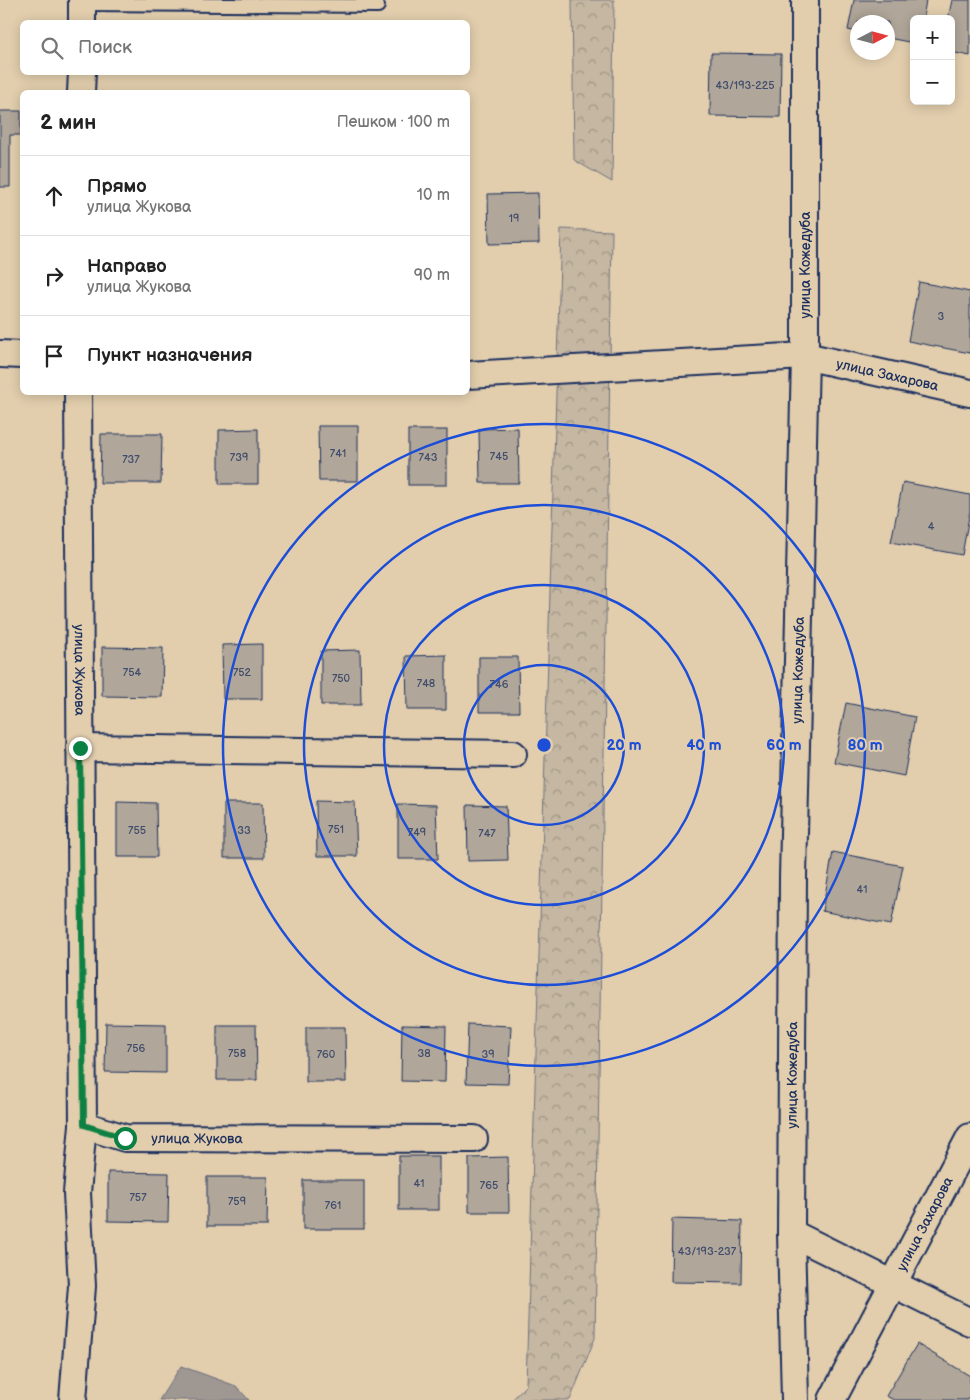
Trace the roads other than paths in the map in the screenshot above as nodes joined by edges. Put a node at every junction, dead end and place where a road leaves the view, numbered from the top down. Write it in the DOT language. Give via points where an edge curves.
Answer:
graph roads {
  1 [pos="805,0"];
  2 [pos="378,6"];
  3 [pos="82,9"];
  4 [pos="82,75"];
  5 [pos="81,90"];
  6 [pos="0,354"];
  7 [pos="20,354"];
  8 [pos="805,356"];
  9 [pos="470,375"];
  10 [pos="970,393"];
  11 [pos="78,395"];
  12 [pos="80,748"];
  13 [pos="513,754"];
  14 [pos="84,1125"];
  15 [pos="970,1137"];
  16 [pos="474,1139"];
  17 [pos="791,1233"];
  18 [pos="894,1284"];
  19 [pos="970,1322"];
  20 [pos="73,1400"];
  21 [pos="795,1400"];
  22 [pos="832,1400"];
  1 -- 8 [label="street, улица Кожедуба"];
  2 -- 3 [label="lane"];
  4 -- 5 [label="street"];
  6 -- 7 [label="street"];
  8 -- 9 [label="street, улица Захарова"];
  8 -- 10 [label="street, улица Захарова"];
  8 -- 17 [label="street, улица Кожедуба" via="793,877"];
  11 -- 12 [label="street, улица Жукова"];
  12 -- 13 [label="street"];
  12 -- 14 [label="street, улица Жукова"];
  14 -- 16 [label="street, улица Жукова" via="125,1138"];
  14 -- 20 [label="street" via="77,1193 82,1286"];
  15 -- 18 [label="street, улица Захарова"];
  17 -- 18 [label="street"];
  17 -- 21 [label="street, улица Кожедуба"];
  18 -- 19 [label="street"];
  18 -- 22 [label="street"];
}
